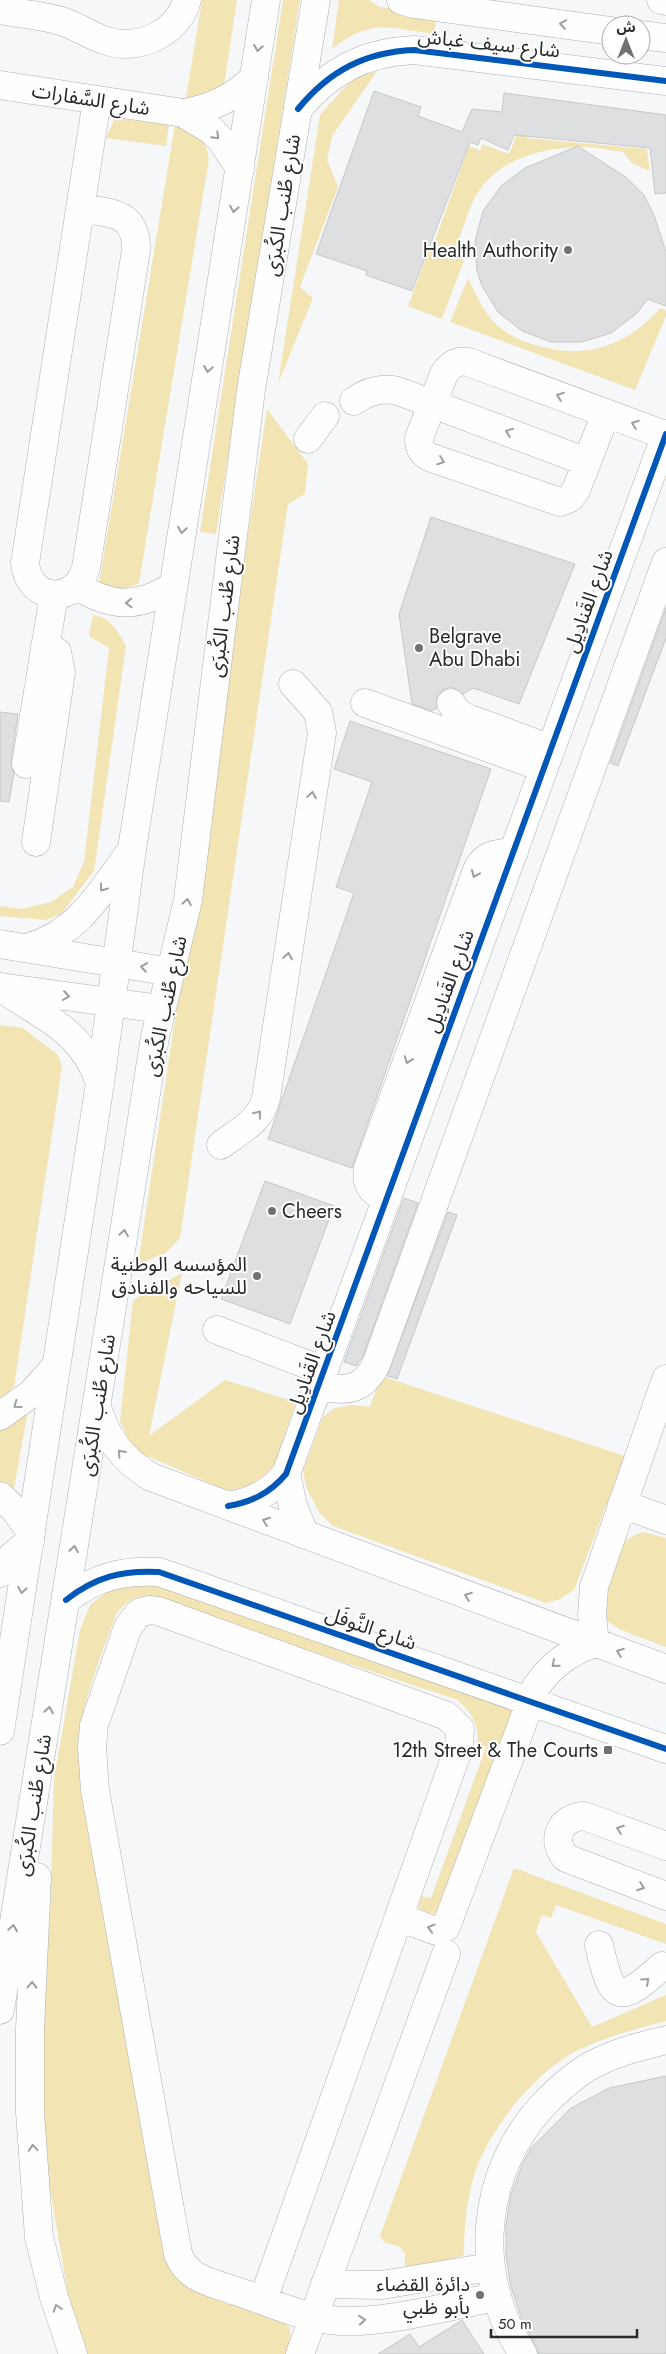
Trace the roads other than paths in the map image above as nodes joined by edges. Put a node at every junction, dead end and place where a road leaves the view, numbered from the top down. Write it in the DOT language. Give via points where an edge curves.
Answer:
graph roads {
  1 [pos="187,0"];
  2 [pos="266,0"];
  3 [pos="316,0"];
  4 [pos="401,0"];
  5 [pos="661,0"];
  6 [pos="666,1"];
  7 [pos="0,10"];
  8 [pos="482,14"];
  9 [pos="601,30"];
  10 [pos="651,36"];
  11 [pos="666,38"];
  12 [pos="477,57"];
  13 [pos="254,78"];
  14 [pos="666,81"];
  15 [pos="0,85"];
  16 [pos="97,100"];
  17 [pos="298,109"];
  18 [pos="183,113"];
  19 [pos="240,169"];
  20 [pos="80,209"];
  21 [pos="354,401"];
  22 [pos="432,404"];
  23 [pos="606,413"];
  24 [pos="325,416"];
  25 [pos="666,435"];
  26 [pos="308,439"];
  27 [pos="587,462"];
  28 [pos="666,562"];
  29 [pos="173,586"];
  30 [pos="65,591"];
  31 [pos="45,645"];
  32 [pos="293,684"];
  33 [pos="364,703"];
  34 [pos="451,703"];
  35 [pos="547,759"];
  36 [pos="26,764"];
  37 [pos="36,842"];
  38 [pos="132,848"];
  39 [pos="514,852"];
  40 [pos="486,928"];
  41 [pos="0,944"];
  42 [pos="526,944"];
  43 [pos="27,948"];
  44 [pos="116,963"];
  45 [pos="171,972"];
  46 [pos="0,987"];
  47 [pos="111,1002"];
  48 [pos="161,1009"];
  49 [pos="100,1083"];
  50 [pos="221,1145"];
  51 [pos="387,1199"];
  52 [pos="217,1330"];
  53 [pos="56,1366"];
  54 [pos="322,1378"];
  55 [pos="666,1379"];
  56 [pos="97,1407"];
  57 [pos="0,1416"];
  58 [pos="286,1474"];
  59 [pos="0,1496"];
  60 [pos="622,1504"];
  61 [pos="228,1506"];
  62 [pos="666,1520"];
  63 [pos="305,1535"];
  64 [pos="30,1537"];
  65 [pos="0,1573"];
  66 [pos="594,1586"];
  67 [pos="66,1600"];
  68 [pos="552,1627"];
  69 [pos="595,1643"];
  70 [pos="666,1669"];
  71 [pos="536,1703"];
  72 [pos="0,1731"];
  73 [pos="666,1749"];
  74 [pos="41,1758"];
  75 [pos="491,1826"];
  76 [pos="666,1846"];
  77 [pos="666,1896"];
  78 [pos="396,1926"];
  79 [pos="599,1945"];
  80 [pos="446,1954"];
  81 [pos="662,1966"];
  82 [pos="0,2010"];
  83 [pos="666,2040"];
  84 [pos="490,2267"];
  85 [pos="325,2284"];
  86 [pos="496,2297"];
  87 [pos="263,2300"];
  88 [pos="313,2317"];
  89 [pos="73,2354"];
  90 [pos="300,2354"];
  91 [pos="522,2354"];
  1 -- 7 [label="main road" via="180,16 163,33 131,44 109,42 62,21"];
  2 -- 13 [label="main road, one-way"];
  3 -- 17 [label="main road, شارع طُنب الكُبرَى"];
  4 -- 8 [label="main road, شارع سيف غباش"];
  5 -- 6 [label="main road"];
  9 -- 8 [label="main road, شارع سيف غباش, one-way"];
  8 -- 12 [label="main road" via="453,22 447,33 447,40 453,48"];
  10 -- 11 [label="main road"];
  12 -- 14 [label="main road, شارع سيف غباش"];
  12 -- 17 [label="main road, شارع سيف غباش" via="414,50 376,54 340,69 324,80"];
  13 -- 18 [label="main road, شارع السَّفارات" via="236,94 214,106"];
  13 -- 19 [label="main road"];
  15 -- 16 [label="main road, شارع السَّفارات"];
  16 -- 18 [label="main road, شارع السَّفارات"];
  16 -- 20 [label="main road"];
  45 -- 17 [label="main road, شارع طُنب الكُبرَى, one-way" via="188,900 251,390"];
  18 -- 19 [label="main road, شارع السَّفارات, one-way" via="222,141"];
  19 -- 29 [label="main road, one-way"];
  20 -- 30 [label="main road" via="25,563 28,578 34,586"];
  20 -- 30 [label="main road" via="119,215 127,221 136,240 84,578"];
  21 -- 22 [label="main road" via="372,391 390,389"];
  23 -- 22 [label="main road, one-way" via="462,361 446,370"];
  27 -- 22 [label="main road, one-way"];
  22 -- 27 [label="main road, one-way" via="418,438 420,450 429,457 560,502 574,494"];
  25 -- 23 [label="main road, one-way"];
  23 -- 27 [label="main road"];
  24 -- 26 [label="main road"];
  25 -- 35 [label="main road, شارع القَنادِيل"];
  28 -- 42 [label="main road"];
  29 -- 30 [label="main road, one-way" via="156,597 136,603 119,603"];
  29 -- 38 [label="main road"];
  30 -- 31 [label="main road"];
  31 -- 36 [label="main road"];
  31 -- 37 [label="main road" via="57,652 61,672"];
  50 -- 32 [label="main road, one-way" via="255,1120 266,1098 322,734 318,712"];
  33 -- 35 [label="main road"];
  34 -- 35 [label="main road" via="466,717"];
  35 -- 39 [label="main road, شارع القَنادِيل"];
  38 -- 43 [label="main road, one-way" via="71,927 43,944"];
  38 -- 44 [label="main road"];
  39 -- 40 [label="main road, شارع القَنادِيل"];
  39 -- 51 [label="main road, one-way" via="485,858 472,882 368,1168 370,1186 377,1195"];
  40 -- 42 [label="main road"];
  40 -- 51 [label="main road, شارع القَنادِيل"];
  41 -- 43 [label="main road"];
  42 -- 54 [label="main road" via="372,1373 351,1389 339,1390"];
  43 -- 44 [label="main road"];
  45 -- 44 [label="main road, one-way"];
  44 -- 47 [label="main road"];
  45 -- 48 [label="main road, شارع طُنب الكُبرَى"];
  46 -- 47 [label="main road, one-way"];
  46 -- 49 [label="main road" via="73,1036 90,1058"];
  47 -- 48 [label="main road"];
  47 -- 49 [label="main road"];
  56 -- 48 [label="main road, شارع طُنب الكُبرَى, one-way"];
  49 -- 53 [label="main road"];
  51 -- 54 [label="main road, شارع القَنادِيل"];
  52 -- 54 [label="main road"];
  53 -- 57 [label="main road, one-way" via="32,1393"];
  53 -- 64 [label="main road"];
  54 -- 58 [label="main road, شارع القَنادِيل"];
  55 -- 60 [label="main road"];
  61 -- 56 [label="main road, one-way" via="165,1483 138,1469 121,1454 108,1435"];
  67 -- 56 [label="main road, شارع طُنب الكُبرَى, one-way"];
  58 -- 61 [label="main road, شارع القَنادِيل" via="272,1489 254,1500"];
  58 -- 63 [label="main road" via="293,1506"];
  59 -- 64 [label="main road" via="14,1509"];
  60 -- 62 [label="main road"];
  60 -- 66 [label="main road"];
  63 -- 61 [label="main road, one-way"];
  68 -- 63 [label="main road, one-way"];
  64 -- 65 [label="main road"];
  64 -- 72 [label="main road, one-way"];
  66 -- 68 [label="main road" via="574,1610"];
  66 -- 69 [label="main road" via="592,1615"];
  67 -- 71 [label="main road, شارع النَّوفَل" via="100,1578 119,1573 159,1572"];
  74 -- 67 [label="main road, شارع طُنب الكُبرَى, one-way"];
  68 -- 69 [label="main road"];
  70 -- 69 [label="main road, one-way"];
  69 -- 71 [label="main road, one-way" via="555,1663 536,1687"];
  71 -- 73 [label="main road, شارع النَّوفَل"];
  71 -- 75 [label="main road"];
  82 -- 74 [label="main road, شارع طُنب الكُبرَى, one-way"];
  89 -- 74 [label="main road, one-way" via="39,2237 30,2112 30,2029"];
  75 -- 78 [label="main road, one-way" via="446,1928 433,1930"];
  75 -- 80 [label="main road" via="455,1945"];
  76 -- 77 [label="main road, one-way" via="584,1816 563,1824 557,1838 566,1858"];
  78 -- 80 [label="main road"];
  78 -- 87 [label="main road"];
  78 -- 87 [label="main road" via="459,1747 460,1729 454,1721 158,1611 139,1613 133,1619 94,1725 93,1769 178,2254 191,2274"];
  79 -- 81 [label="main road, one-way" via="607,1981 620,1992 635,1990"];
  80 -- 85 [label="main road"];
  83 -- 84 [label="main road" via="629,2049 592,2065 560,2088 532,2117 510,2150 496,2188 489,2227"];
  84 -- 85 [label="main road" via="382,2285"];
  84 -- 86 [label="main road"];
  85 -- 88 [label="main road"];
  88 -- 86 [label="main road, one-way" via="346,2321 382,2318"];
  86 -- 91 [label="main road" via="511,2336"];
  87 -- 88 [label="main road"];
  88 -- 90 [label="main road"];
}
